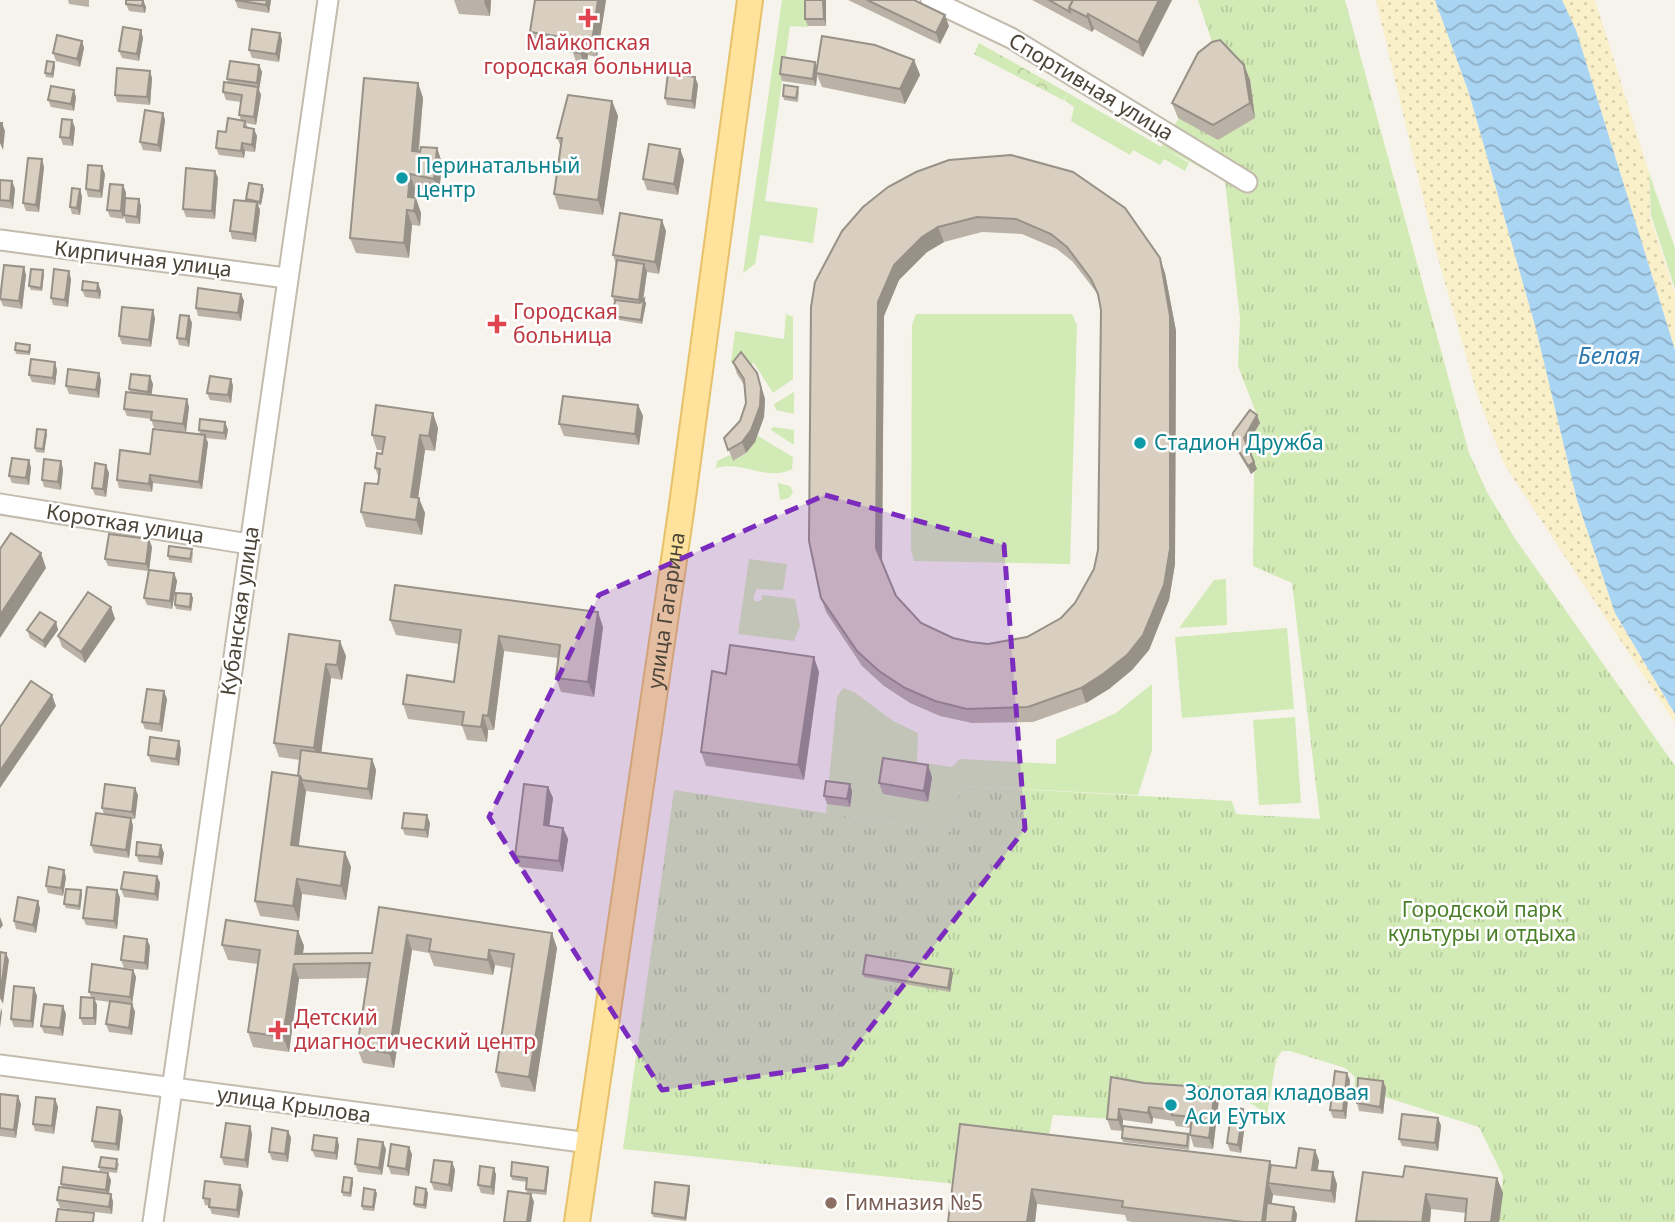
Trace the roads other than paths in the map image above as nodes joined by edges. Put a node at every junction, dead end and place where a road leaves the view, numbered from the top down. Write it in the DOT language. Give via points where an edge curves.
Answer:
graph roads {
  1 [pos="328,0"];
  2 [pos="750,0"];
  3 [pos="931,0"];
  4 [pos="1247,182"];
  5 [pos="0,240"];
  6 [pos="286,278"];
  7 [pos="0,504"];
  8 [pos="249,544"];
  9 [pos="0,1065"];
  10 [pos="173,1088"];
  11 [pos="589,1143"];
  12 [pos="153,1222"];
  13 [pos="577,1222"];
  1 -- 6 [label="street, Кубанская улица"];
  2 -- 11 [label="main road, улица Гагарина"];
  3 -- 4 [label="street, Спортивная улица" via="1011,38"];
  5 -- 6 [label="street, Кирпичная улица"];
  6 -- 8 [label="street, Кубанская улица"];
  7 -- 8 [label="street, Короткая улица"];
  8 -- 10 [label="street, Кубанская улица"];
  9 -- 10 [label="street, улица Крылова"];
  10 -- 11 [label="street, улица Крылова"];
  10 -- 12 [label="street, Кубанская улица"];
  11 -- 13 [label="main road, улица Гагарина"];
}
